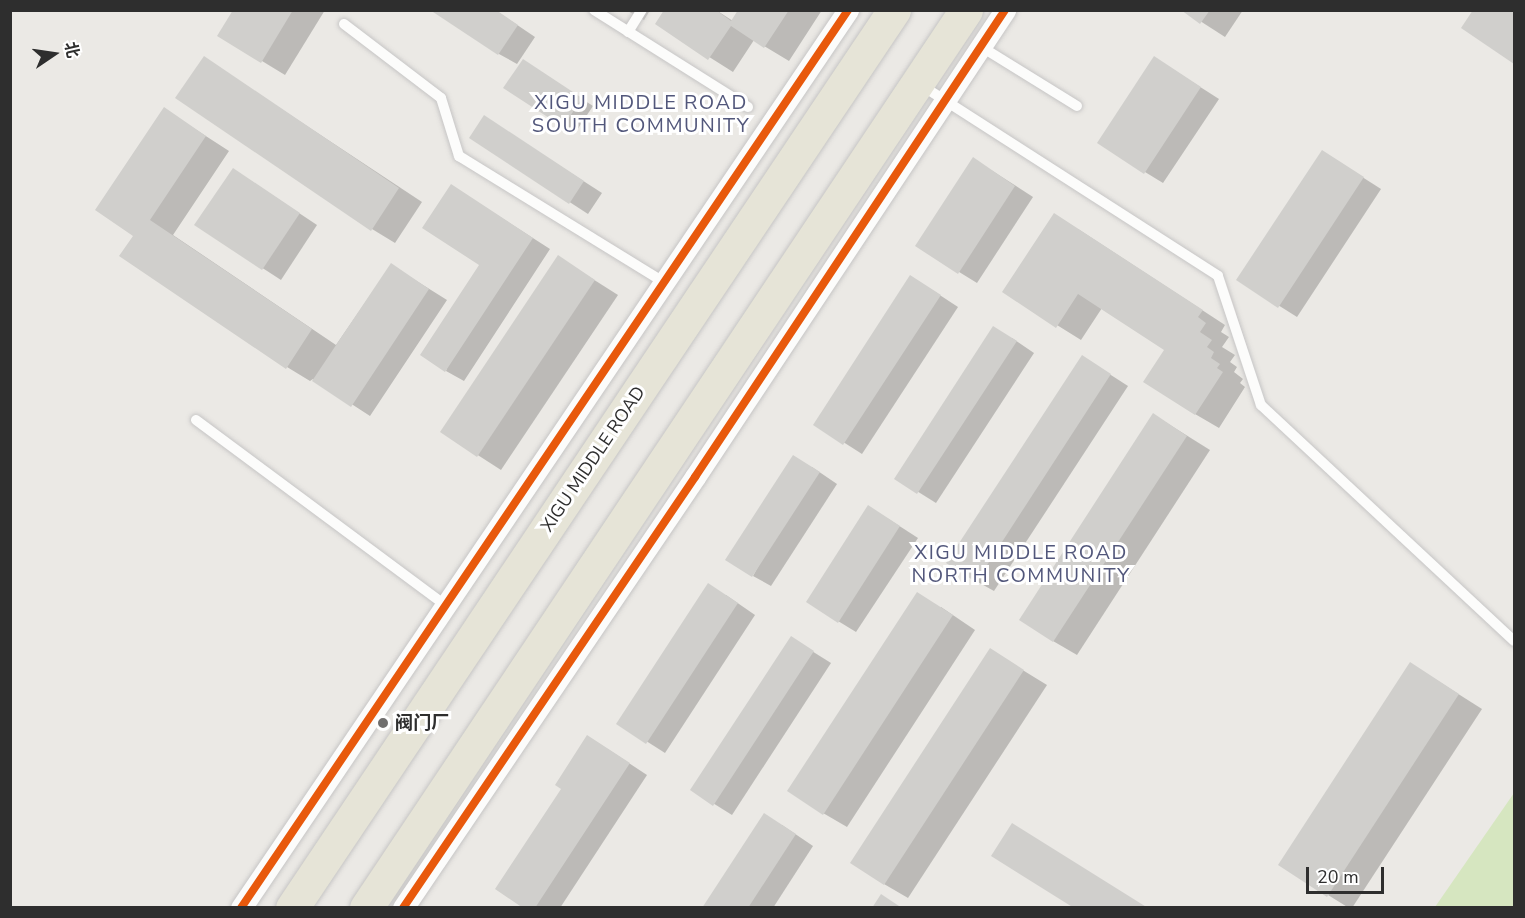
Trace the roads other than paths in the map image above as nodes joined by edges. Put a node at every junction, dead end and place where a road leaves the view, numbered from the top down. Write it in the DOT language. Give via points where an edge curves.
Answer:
graph roads {
  1 [pos="594,10"];
  2 [pos="642,10"];
  3 [pos="848,10"];
  4 [pos="894,10"];
  5 [pos="966,10"];
  6 [pos="1005,10"];
  7 [pos="344,24"];
  8 [pos="628,32"];
  9 [pos="980,46"];
  10 [pos="916,81"];
  11 [pos="944,99"];
  12 [pos="1077,106"];
  13 [pos="748,107"];
  14 [pos="664,282"];
  15 [pos="196,420"];
  16 [pos="445,605"];
  17 [pos="1515,641"];
  18 [pos="241,908"];
  19 [pos="292,908"];
  20 [pos="366,908"];
  21 [pos="403,908"];
  1 -- 8 [label="lane"];
  2 -- 8 [label="lane"];
  3 -- 14 [label="street"];
  4 -- 19 [label="main road, XIGU MIDDLE ROAD"];
  5 -- 10 [label="main road"];
  6 -- 9 [label="street"];
  7 -- 14 [label="lane" via="441,98 459,156"];
  8 -- 13 [label="lane"];
  9 -- 11 [label="street"];
  9 -- 12 [label="lane"];
  10 -- 11 [label="lane"];
  10 -- 20 [label="main road"];
  11 -- 17 [label="lane" via="1218,276 1261,405"];
  11 -- 21 [label="street" via="695,477"];
  14 -- 16 [label="street"];
  15 -- 16 [label="lane"];
  16 -- 18 [label="street"];
}
